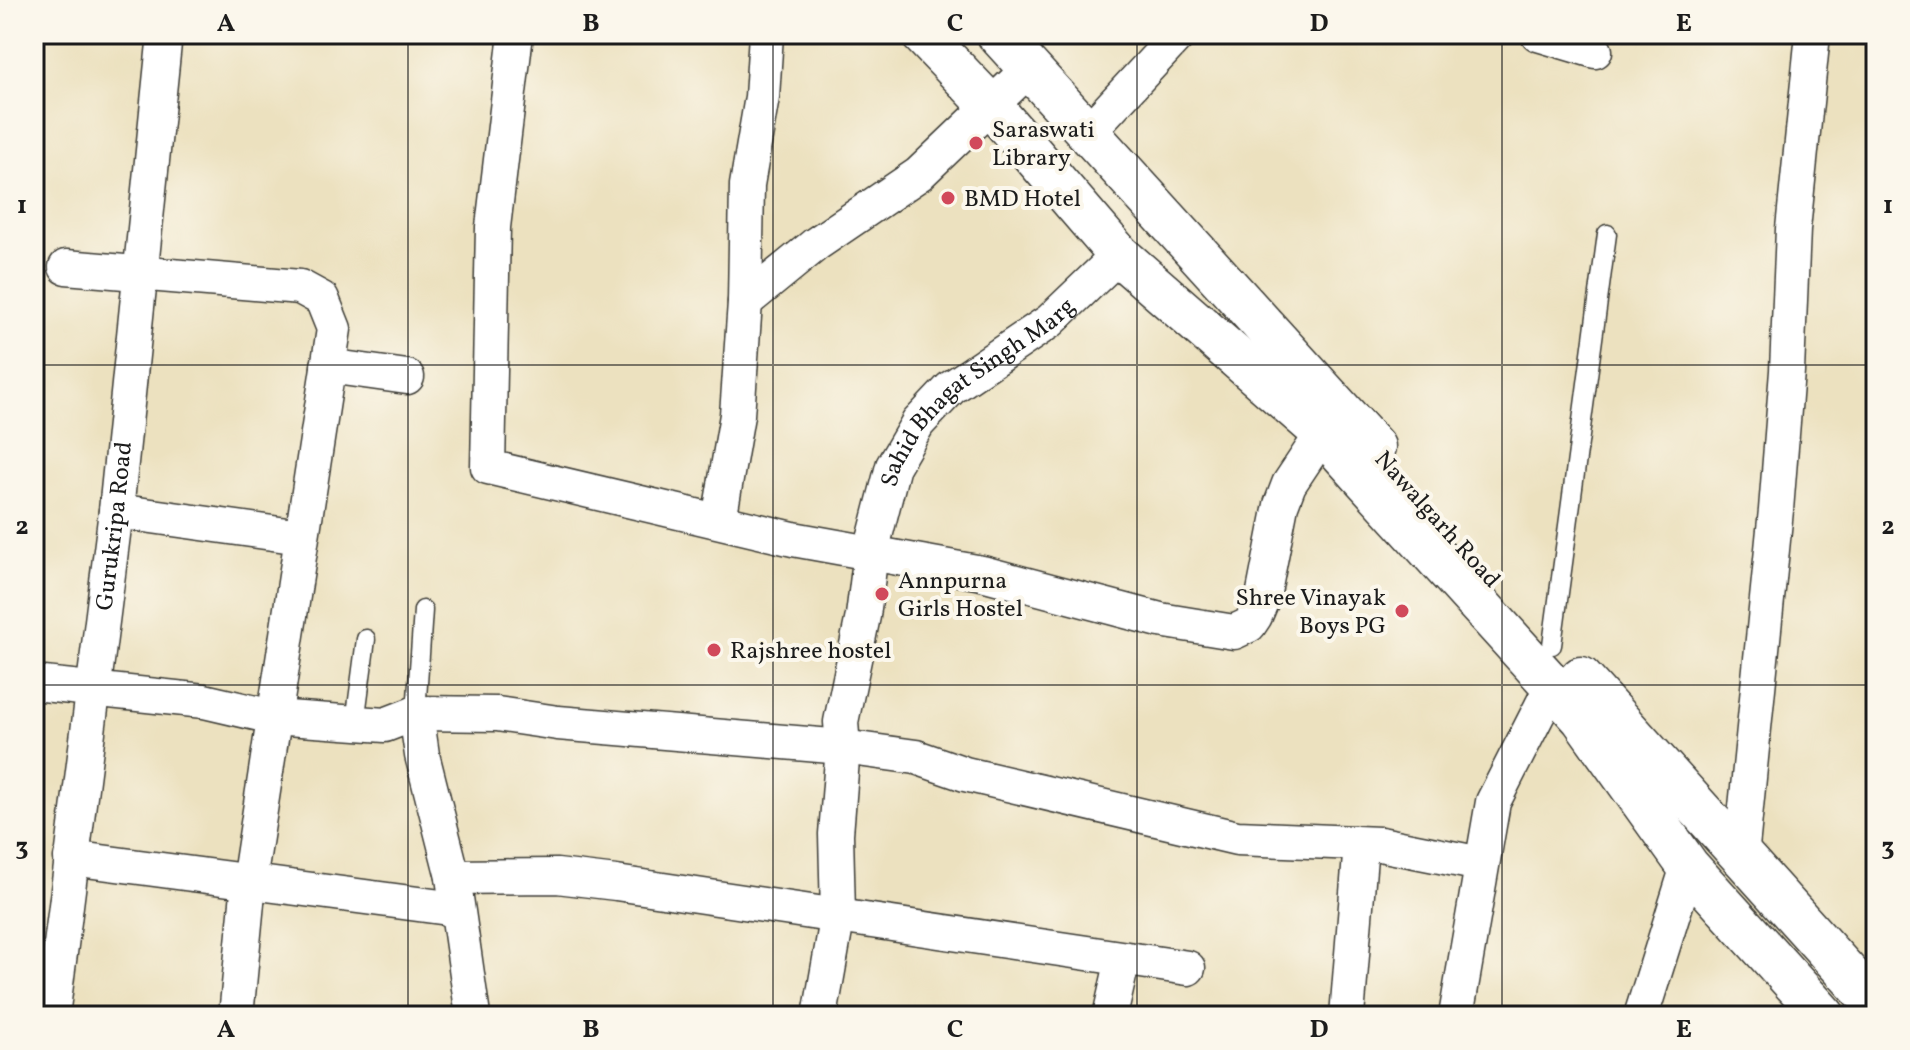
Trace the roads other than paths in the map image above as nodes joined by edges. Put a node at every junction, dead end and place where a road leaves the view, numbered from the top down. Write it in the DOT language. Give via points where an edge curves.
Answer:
graph roads {
  1 [pos="165,34"];
  2 [pos="516,34"];
  3 [pos="766,34"];
  4 [pos="922,34"];
  5 [pos="998,34"];
  6 [pos="1179,34"];
  7 [pos="1538,34"];
  8 [pos="1813,34"];
  9 [pos="1595,51"];
  10 [pos="1029,69"];
  11 [pos="991,106"];
  12 [pos="1086,134"];
  13 [pos="1607,234"];
  14 [pos="1119,255"];
  15 [pos="66,267"];
  16 [pos="143,273"];
  17 [pos="745,302"];
  18 [pos="328,366"];
  19 [pos="407,377"];
  20 [pos="1323,433"];
  21 [pos="116,511"];
  22 [pos="719,520"];
  23 [pos="301,537"];
  24 [pos="871,552"];
  25 [pos="423,610"];
  26 [pos="366,639"];
  27 [pos="1552,645"];
  28 [pos="34,683"];
  29 [pos="1552,686"];
  30 [pos="95,692"];
  31 [pos="416,713"];
  32 [pos="273,717"];
  33 [pos="355,723"];
  34 [pos="843,747"];
  35 [pos="1361,844"];
  36 [pos="1741,857"];
  37 [pos="71,858"];
  38 [pos="1481,864"];
  39 [pos="1688,866"];
  40 [pos="249,882"];
  41 [pos="454,893"];
  42 [pos="838,914"];
  43 [pos="1123,959"];
  44 [pos="1188,968"];
  45 [pos="1866,1002"];
  46 [pos="52,1016"];
  47 [pos="236,1016"];
  48 [pos="473,1016"];
  49 [pos="820,1016"];
  50 [pos="1110,1016"];
  51 [pos="1347,1016"];
  52 [pos="1456,1016"];
  53 [pos="1641,1016"];
  54 [pos="1824,1016"];
  1 -- 16 [label="street, Gurukripa Road"];
  2 -- 22 [label="street" via="493,227 488,467"];
  3 -- 17 [label="street" via="747,185"];
  4 -- 11 [label="street"];
  5 -- 10 [label="street, Nawalgarh Road"];
  6 -- 12 [label="street"];
  7 -- 9 [label="street"];
  8 -- 36 [label="street" via="1793,229 1776,510"];
  10 -- 11 [label="street"];
  10 -- 12 [label="street, Nawalgarh Road"];
  11 -- 14 [label="street"];
  11 -- 17 [label="street" via="919,174 828,235"];
  12 -- 27 [label="street, Nawalgarh Road"];
  13 -- 27 [label="lane"];
  14 -- 20 [label="street"];
  14 -- 24 [label="street, Sahid Bhagat Singh Marg" via="1050,321 951,388 918,423 893,466"];
  15 -- 16 [label="street"];
  16 -- 18 [label="street" via="300,287 322,299 330,313 334,329"];
  16 -- 21 [label="street, Gurukripa Road"];
  17 -- 22 [label="street" via="737,415"];
  18 -- 19 [label="street"];
  18 -- 23 [label="street"];
  20 -- 24 [label="street" via="1281,505 1255,616 1234,632 1201,629 982,573"];
  20 -- 29 [label="street"];
  21 -- 23 [label="street"];
  21 -- 30 [label="street, Gurukripa Road"];
  22 -- 24 [label="street"];
  23 -- 32 [label="street"];
  24 -- 34 [label="street, Sahid Bhagat Singh Marg" via="841,722"];
  25 -- 31 [label="lane"];
  26 -- 33 [label="lane"];
  27 -- 36 [label="street, Nawalgarh Road"];
  28 -- 30 [label="street"];
  29 -- 38 [label="street" via="1493,802"];
  29 -- 39 [label="street" via="1582,718"];
  30 -- 32 [label="street" via="204,701"];
  30 -- 37 [label="street, Gurukripa Road"];
  31 -- 33 [label="street" via="385,725"];
  31 -- 34 [label="street" via="497,714"];
  31 -- 41 [label="street"];
  32 -- 33 [label="street"];
  32 -- 40 [label="street"];
  34 -- 35 [label="street" via="916,757 965,774 1237,838"];
  34 -- 42 [label="street, Sahid Bhagat Singh Marg" via="836,834"];
  35 -- 38 [label="street"];
  35 -- 51 [label="street"];
  36 -- 45 [label="street, Nawalgarh Road"];
  37 -- 40 [label="street"];
  37 -- 46 [label="street, Gurukripa Road"];
  38 -- 52 [label="street"];
  39 -- 53 [label="street"];
  39 -- 54 [label="street"];
  40 -- 41 [label="street"];
  40 -- 47 [label="street"];
  41 -- 42 [label="street" via="557,876"];
  41 -- 48 [label="street"];
  42 -- 43 [label="street"];
  42 -- 49 [label="street, Sahid Bhagat Singh Marg"];
  43 -- 44 [label="street"];
  43 -- 50 [label="street"];
}
